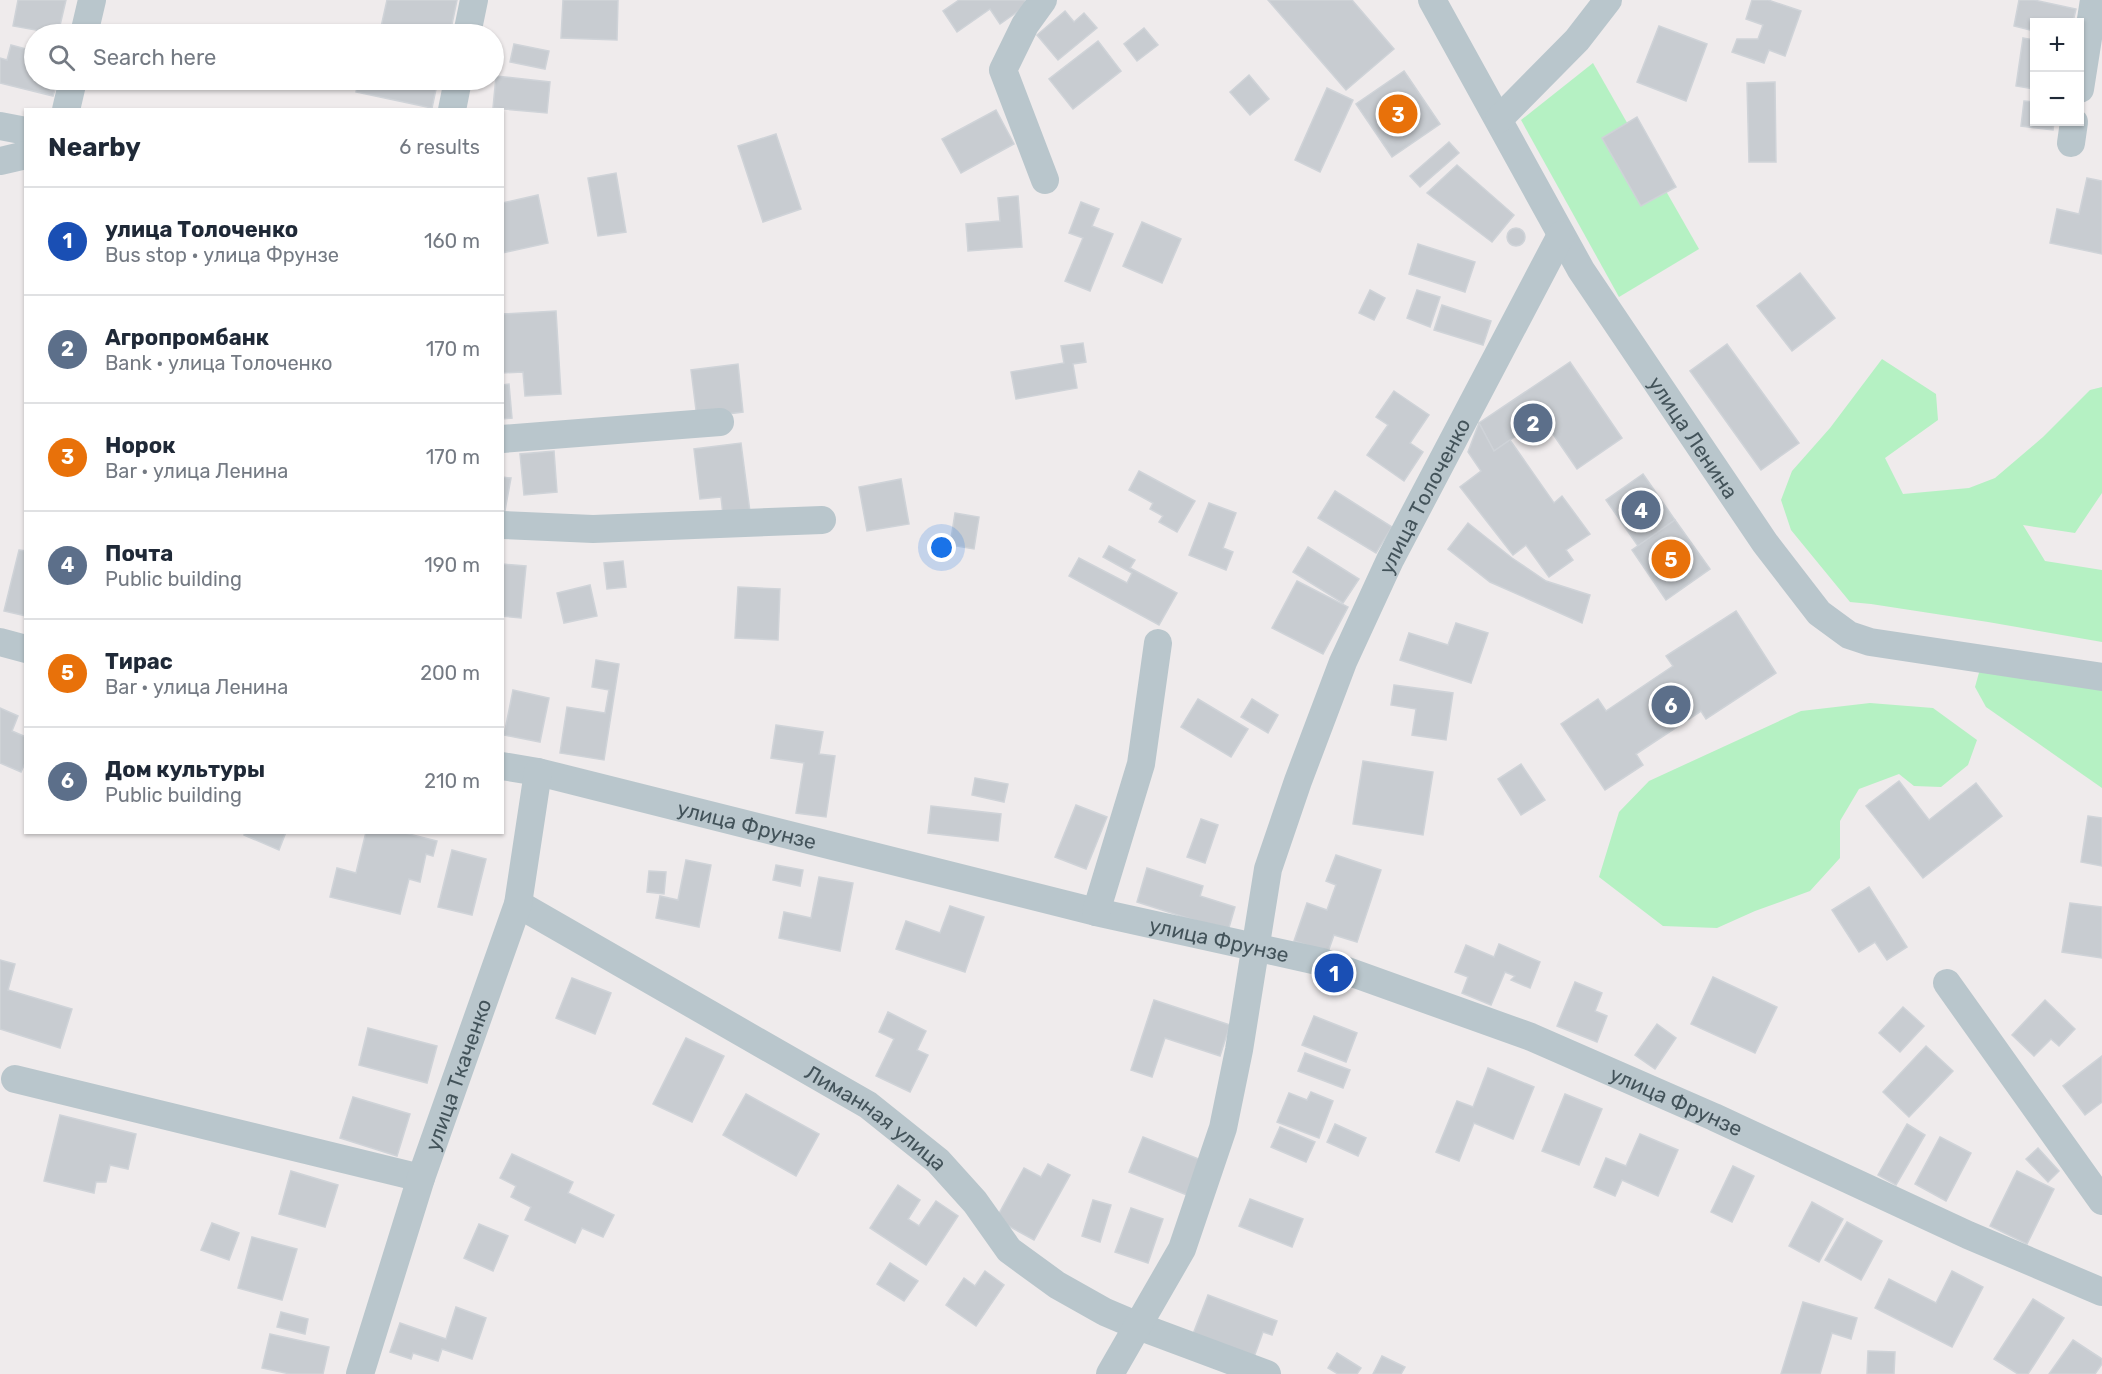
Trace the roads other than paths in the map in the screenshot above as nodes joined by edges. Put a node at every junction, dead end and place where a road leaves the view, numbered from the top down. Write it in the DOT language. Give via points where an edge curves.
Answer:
graph roads {
  1 [pos="92,0"];
  2 [pos="474,0"];
  3 [pos="1043,0"];
  4 [pos="1432,0"];
  5 [pos="1608,0"];
  6 [pos="2094,0"];
  7 [pos="86,24"];
  8 [pos="469,24"];
  9 [pos="2082,72"];
  10 [pos="71,90"];
  11 [pos="456,90"];
  12 [pos="66,108"];
  13 [pos="452,108"];
  14 [pos="1499,119"];
  15 [pos="0,126"];
  16 [pos="24,131"];
  17 [pos="24,155"];
  18 [pos="0,161"];
  19 [pos="1045,180"];
  20 [pos="1561,235"];
  21 [pos="720,422"];
  22 [pos="504,439"];
  23 [pos="822,520"];
  24 [pos="504,525"];
  25 [pos="0,642"];
  26 [pos="1158,643"];
  27 [pos="24,648"];
  28 [pos="2102,677"];
  29 [pos="504,766"];
  30 [pos="538,772"];
  31 [pos="518,904"];
  32 [pos="1096,912"];
  33 [pos="1256,947"];
  34 [pos="1947,983"];
  35 [pos="15,1080"];
  36 [pos="421,1178"];
  37 [pos="2102,1201"];
  38 [pos="2102,1292"];
  39 [pos="1138,1326"];
  40 [pos="1209,1363"];
  41 [pos="360,1374"];
  42 [pos="1110,1374"];
  43 [pos="1267,1374"];
  1 -- 7 [label="street"];
  2 -- 8 [label="street"];
  3 -- 19 [label="street" via="1025,25 1003,70"];
  4 -- 14 [label="street, улица Ленина"];
  5 -- 14 [label="street" via="1577,40"];
  6 -- 9 [label="street"];
  10 -- 12 [label="street"];
  11 -- 13 [label="street"];
  14 -- 20 [label="street, улица Ленина"];
  15 -- 16 [label="street"];
  17 -- 18 [label="street"];
  20 -- 28 [label="street, улица Ленина" via="1766,543 1819,613 1834,626 1870,642"];
  20 -- 33 [label="street, улица Толоченко" via="1390,560 1343,662 1268,869"];
  21 -- 22 [label="street"];
  23 -- 24 [label="street" via="593,529"];
  25 -- 27 [label="street"];
  26 -- 32 [label="street" via="1141,764"];
  29 -- 30 [label="street, улица Фрунзе"];
  30 -- 31 [label="street, улица Ткаченко"];
  30 -- 32 [label="street, улица Фрунзе"];
  31 -- 36 [label="street, улица Ткаченко"];
  31 -- 39 [label="street, Лиманная улица" via="868,1105 938,1161 975,1202 1009,1250 1056,1285"];
  32 -- 33 [label="street, улица Фрунзе"];
  33 -- 38 [label="street, улица Фрунзе" via="1322,962 1531,1037"];
  33 -- 39 [label="street, улица Толоченко" via="1223,1128 1182,1249"];
  34 -- 37 [label="street"];
  35 -- 36 [label="street"];
  36 -- 41 [label="street, улица Ткаченко"];
  39 -- 40 [label="street, Лиманная улица"];
  39 -- 42 [label="street, улица Толоченко"];
  40 -- 43 [label="street, Лиманная улица"];
}
